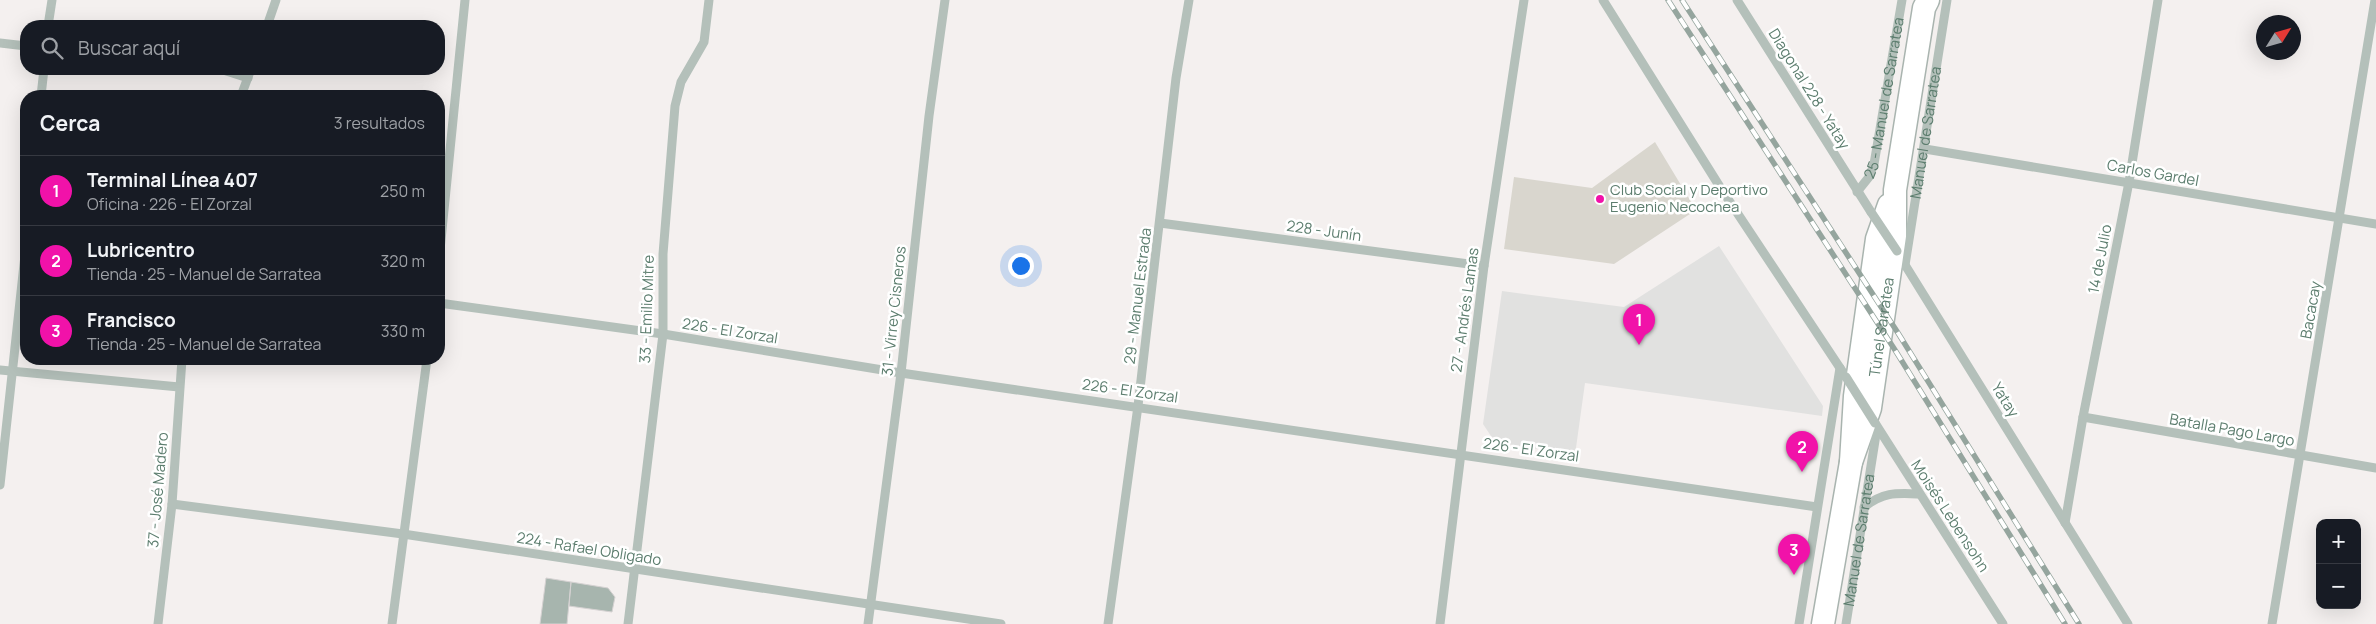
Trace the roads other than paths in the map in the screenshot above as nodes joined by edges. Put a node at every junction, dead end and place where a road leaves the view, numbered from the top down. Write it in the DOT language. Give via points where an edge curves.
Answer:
graph roads {
  1 [pos="52,0"];
  2 [pos="276,0"];
  3 [pos="465,0"];
  4 [pos="709,0"];
  5 [pos="945,0"];
  6 [pos="1189,0"];
  7 [pos="1524,0"];
  8 [pos="1603,0"];
  9 [pos="1737,0"];
  10 [pos="1902,0"];
  11 [pos="1947,0"];
  12 [pos="2158,0"];
  13 [pos="2375,0"];
  14 [pos="1925,3"];
  15 [pos="49,20"];
  16 [pos="269,20"];
  17 [pos="0,43"];
  18 [pos="20,45"];
  19 [pos="43,75"];
  20 [pos="239,75"];
  21 [pos="249,75"];
  22 [pos="248,78"];
  23 [pos="42,90"];
  24 [pos="243,90"];
  25 [pos="1925,149"];
  26 [pos="2129,182"];
  27 [pos="1857,192"];
  28 [pos="445,200"];
  29 [pos="2341,218"];
  30 [pos="1160,223"];
  31 [pos="2376,224"];
  32 [pos="1905,265"];
  33 [pos="1484,266"];
  34 [pos="445,304"];
  35 [pos="20,309"];
  36 [pos="663,334"];
  37 [pos="181,365"];
  38 [pos="426,365"];
  39 [pos="1840,368"];
  40 [pos="0,370"];
  41 [pos="14,372"];
  42 [pos="901,373"];
  43 [pos="179,387"];
  44 [pos="1138,406"];
  45 [pos="2083,417"];
  46 [pos="1876,425"];
  47 [pos="1460,454"];
  48 [pos="2300,456"];
  49 [pos="2376,468"];
  50 [pos="0,485"];
  51 [pos="1919,494"];
  52 [pos="172,504"];
  53 [pos="1817,507"];
  54 [pos="1864,507"];
  55 [pos="2065,523"];
  56 [pos="403,534"];
  57 [pos="635,570"];
  58 [pos="870,606"];
  59 [pos="158,624"];
  60 [pos="392,624"];
  61 [pos="628,624"];
  62 [pos="868,624"];
  63 [pos="1001,624"];
  64 [pos="1108,624"];
  65 [pos="1440,624"];
  66 [pos="1799,624"];
  67 [pos="1823,624"];
  68 [pos="1846,624"];
  69 [pos="2004,624"];
  70 [pos="2128,624"];
  71 [pos="2272,624"];
  1 -- 15 [label="street"];
  2 -- 16 [label="street"];
  3 -- 28 [label="street"];
  4 -- 36 [label="street, 33 - Emilio Mitre" via="704,42 681,82 675,106 663,254"];
  5 -- 42 [label="street, 31 - Virrey Cisneros"];
  6 -- 30 [label="street, 29 - Manuel Estrada" via="1176,78"];
  7 -- 33 [label="street, 27 - Andrés Lamas"];
  8 -- 39 [label="street, Moisés Lebensohn" via="1720,187"];
  9 -- 27 [label="street, Diagonal 228 - Yatay"];
  10 -- 27 [label="street, 25 - Manuel de Sarratea" via="1874,164"];
  11 -- 25 [label="street, Manuel de Sarratea"];
  12 -- 26 [label="street, 14 de Julio"];
  13 -- 29 [label="street, Bacacay"];
  14 -- 67 [label="main road, Túnel Sarratea" via="1895,190 1878,239 1855,396 1851,462"];
  17 -- 18 [label="street"];
  19 -- 23 [label="street"];
  20 -- 22 [label="street"];
  21 -- 22 [label="street"];
  22 -- 24 [label="street"];
  25 -- 26 [label="street, Carlos Gardel"];
  25 -- 32 [label="street, Manuel de Sarratea"];
  26 -- 29 [label="street, Carlos Gardel"];
  26 -- 45 [label="street, 14 de Julio"];
  27 -- 32 [label="street, Yatay, bridge"];
  29 -- 31 [label="street, Carlos Gardel"];
  29 -- 48 [label="street, Bacacay"];
  30 -- 33 [label="street, 228 - Junín"];
  30 -- 44 [label="street, 29 - Manuel Estrada"];
  32 -- 55 [label="street, Yatay"];
  33 -- 47 [label="street, 27 - Andrés Lamas"];
  34 -- 36 [label="street, 226 - El Zorzal"];
  35 -- 41 [label="street"];
  36 -- 42 [label="street, 226 - El Zorzal"];
  36 -- 57 [label="street, 33 - Emilio Mitre"];
  37 -- 43 [label="street, 37 - José Madero"];
  38 -- 56 [label="street"];
  39 -- 46 [label="street, Moisés Lebensohn, bridge"];
  39 -- 53 [label="street"];
  40 -- 41 [label="street"];
  41 -- 43 [label="street"];
  41 -- 50 [label="street"];
  42 -- 44 [label="street, 226 - El Zorzal"];
  42 -- 58 [label="street, 31 - Virrey Cisneros"];
  43 -- 52 [label="street, 37 - José Madero"];
  44 -- 47 [label="street, 226 - El Zorzal"];
  44 -- 64 [label="street, 29 - Manuel Estrada"];
  45 -- 48 [label="street, Batalla Pago Largo"];
  45 -- 55 [label="street, 14 de Julio"];
  46 -- 51 [label="street, Moisés Lebensohn"];
  46 -- 54 [label="street, Manuel de Sarratea"];
  47 -- 53 [label="street, 226 - El Zorzal"];
  47 -- 65 [label="street, 27 - Andrés Lamas"];
  48 -- 49 [label="street, Batalla Pago Largo"];
  48 -- 71 [label="street, Bacacay"];
  51 -- 54 [label="street" via="1877,496"];
  51 -- 69 [label="street, Moisés Lebensohn"];
  52 -- 56 [label="street, 224 - Rafael Obligado"];
  52 -- 59 [label="street, 37 - José Madero"];
  53 -- 66 [label="street"];
  54 -- 68 [label="street, Manuel de Sarratea"];
  55 -- 70 [label="street, Yatay"];
  56 -- 57 [label="street, 224 - Rafael Obligado"];
  56 -- 60 [label="street"];
  57 -- 58 [label="street, 224 - Rafael Obligado"];
  57 -- 61 [label="street, 33 - Emilio Mitre"];
  58 -- 62 [label="street, 31 - Virrey Cisneros"];
  58 -- 63 [label="street, 224 - Rafael Obligado"];
}
